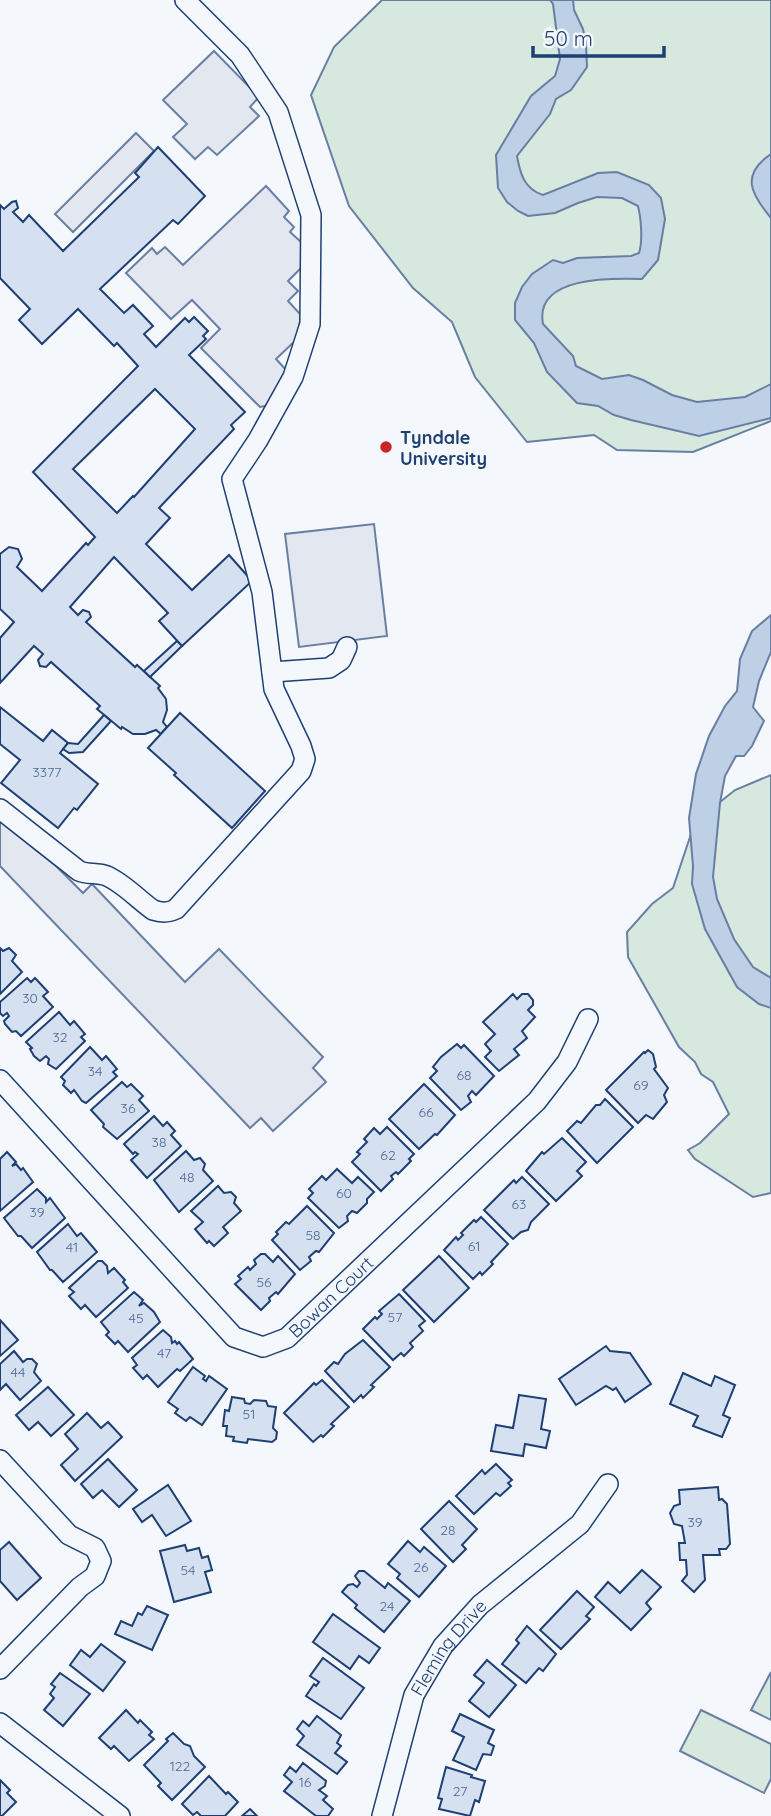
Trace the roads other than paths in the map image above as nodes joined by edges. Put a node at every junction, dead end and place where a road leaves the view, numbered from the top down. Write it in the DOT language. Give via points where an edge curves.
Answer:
graph roads {
  1 [pos="185,0"];
  2 [pos="347,647"];
  3 [pos="272,672"];
  4 [pos="0,809"];
  5 [pos="588,1019"];
  6 [pos="0,1080"];
  7 [pos="0,1460"];
  8 [pos="608,1484"];
  9 [pos="0,1669"];
  10 [pos="0,1723"];
  11 [pos="120,1816"];
  12 [pos="382,1816"];
  1 -- 3 [label="street" via="240,55 278,112 311,215 310,324 293,377 232,479 262,592"];
  2 -- 3 [label="street" via="341,660 329,668"];
  3 -- 4 [label="street" via="274,689 301,746 304,759 300,771 176,909 153,910 108,877 79,871"];
  5 -- 6 [label="street, Bowan Court" via="567,1062 537,1101 287,1338 263,1347 234,1337"];
  7 -- 9 [label="street" via="69,1535 95,1548 101,1561 95,1576"];
  8 -- 12 [label="street, Fleming Drive" via="580,1524 480,1605 443,1646 414,1695"];
  10 -- 11 [label="street"];
}
